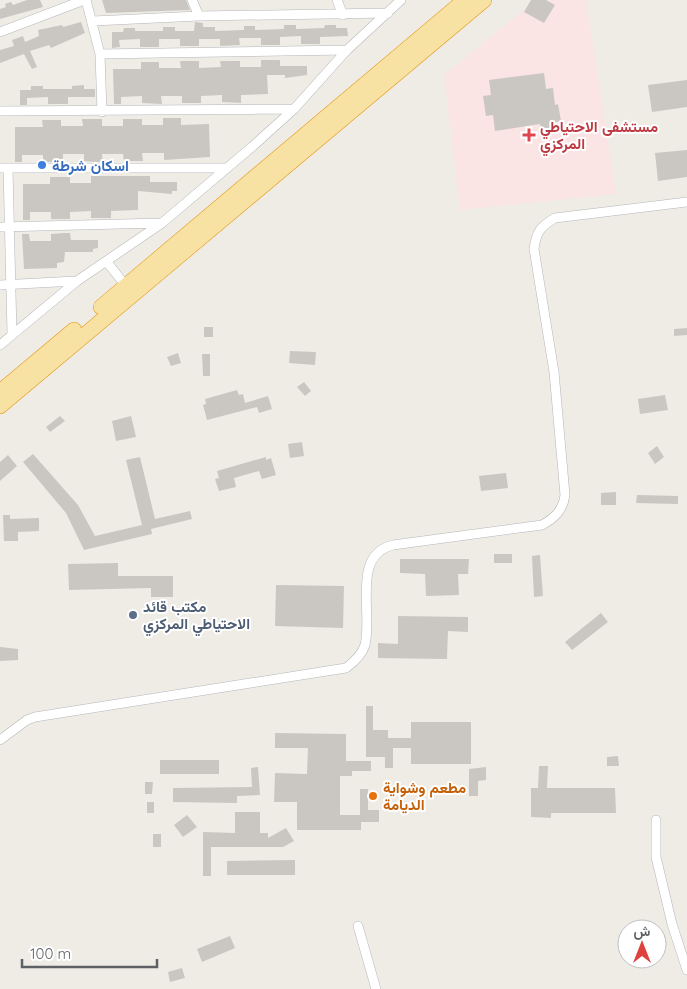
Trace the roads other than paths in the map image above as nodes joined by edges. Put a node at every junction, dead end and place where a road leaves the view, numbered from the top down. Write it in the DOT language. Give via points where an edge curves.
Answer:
graph roads {
  1 [pos="85,0"];
  2 [pos="192,0"];
  3 [pos="337,0"];
  4 [pos="401,0"];
  5 [pos="465,0"];
  6 [pos="484,0"];
  7 [pos="388,13"];
  8 [pos="343,15"];
  9 [pos="199,16"];
  10 [pos="93,22"];
  11 [pos="0,32"];
  12 [pos="347,50"];
  13 [pos="100,54"];
  14 [pos="294,109"];
  15 [pos="0,112"];
  16 [pos="102,112"];
  17 [pos="4,168"];
  18 [pos="226,168"];
  19 [pos="687,202"];
  20 [pos="162,223"];
  21 [pos="4,227"];
  22 [pos="106,261"];
  23 [pos="77,281"];
  24 [pos="10,284"];
  25 [pos="0,285"];
  26 [pos="126,286"];
  27 [pos="4,340"];
  28 [pos="0,392"];
  29 [pos="0,406"];
  30 [pos="0,740"];
  31 [pos="656,820"];
  32 [pos="358,926"];
  33 [pos="687,970"];
  34 [pos="376,989"];
  1 -- 10 [label="street"];
  1 -- 11 [label="street"];
  2 -- 9 [label="street"];
  3 -- 8 [label="street"];
  4 -- 7 [label="street"];
  5 -- 26 [label="highway"];
  6 -- 29 [label="highway"];
  7 -- 8 [label="street"];
  7 -- 12 [label="street"];
  8 -- 9 [label="street"];
  9 -- 10 [label="street"];
  10 -- 13 [label="street"];
  12 -- 13 [label="street"];
  12 -- 14 [label="street"];
  13 -- 16 [label="street"];
  14 -- 16 [label="street"];
  14 -- 18 [label="street"];
  15 -- 16 [label="street"];
  17 -- 18 [label="street"];
  17 -- 21 [label="street"];
  18 -- 20 [label="street"];
  19 -- 30 [label="street" via="555,218 542,226 536,236 534,249 554,372 565,496 563,505 551,520 542,525 393,545 372,556 368,574 365,645 355,662 346,668 35,717"];
  20 -- 21 [label="street"];
  20 -- 22 [label="street"];
  21 -- 24 [label="street"];
  22 -- 23 [label="street"];
  22 -- 26 [label="street"];
  23 -- 24 [label="street"];
  23 -- 27 [label="street"];
  24 -- 25 [label="street"];
  24 -- 27 [label="street"];
  26 -- 28 [label="highway"];
  31 -- 33 [label="street" via="656,857"];
  32 -- 34 [label="street"];
}
